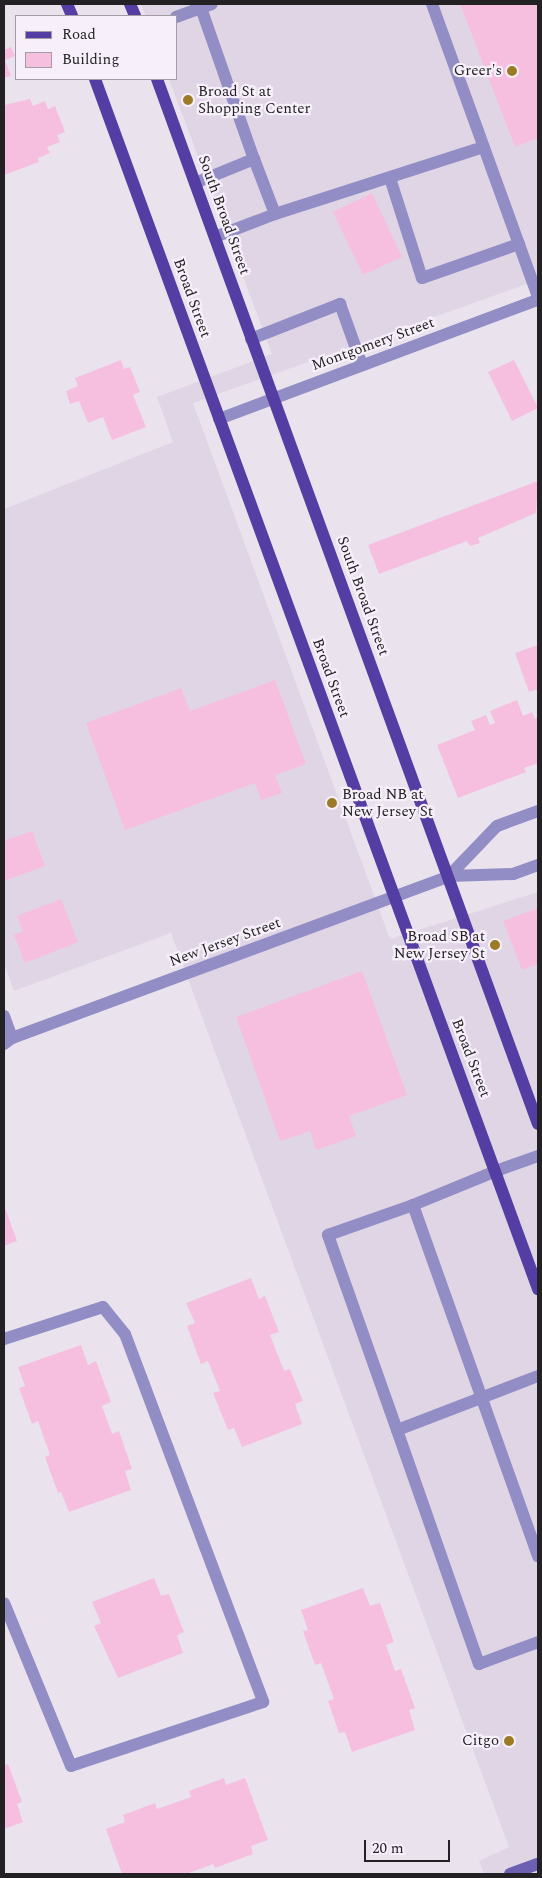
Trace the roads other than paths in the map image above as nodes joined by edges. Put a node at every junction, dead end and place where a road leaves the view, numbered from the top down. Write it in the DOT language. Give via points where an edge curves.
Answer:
graph roads {
  1 [pos="432,4"];
  2 [pos="207,6"];
  3 [pos="178,16"];
  4 [pos="95,80"];
  5 [pos="157,80"];
  6 [pos="484,147"];
  7 [pos="254,159"];
  8 [pos="390,178"];
  9 [pos="195,183"];
  10 [pos="275,214"];
  11 [pos="215,237"];
  12 [pos="519,244"];
  13 [pos="538,299"];
  14 [pos="252,340"];
  15 [pos="362,366"];
  16 [pos="273,399"];
  17 [pos="219,419"];
  18 [pos="538,811"];
  19 [pos="538,865"];
  20 [pos="449,876"];
  21 [pos="393,896"];
  22 [pos="4,1016"];
  23 [pos="6,1039"];
  24 [pos="538,1124"];
  25 [pos="538,1156"];
  26 [pos="496,1170"];
  27 [pos="413,1205"];
  28 [pos="538,1289"];
  29 [pos="4,1339"];
  30 [pos="538,1376"];
  31 [pos="482,1398"];
  32 [pos="397,1430"];
  33 [pos="538,1556"];
  34 [pos="4,1603"];
  35 [pos="538,1642"];
  36 [pos="536,1868"];
  37 [pos="510,1874"];
  1 -- 6 [label="street"];
  2 -- 3 [label="street"];
  2 -- 7 [label="street"];
  4 -- 17 [label="main road, Broad Street"];
  5 -- 9 [label="main road, South Broad Street"];
  6 -- 8 [label="street"];
  6 -- 12 [label="street"];
  7 -- 9 [label="street"];
  7 -- 10 [label="street"];
  8 -- 10 [label="street"];
  8 -- 12 [label="street" via="422,278"];
  9 -- 11 [label="main road, South Broad Street"];
  10 -- 11 [label="street"];
  11 -- 14 [label="main road, South Broad Street"];
  12 -- 13 [label="street"];
  13 -- 15 [label="street, Montgomery Street"];
  14 -- 15 [label="street" via="340,304"];
  14 -- 16 [label="main road, South Broad Street"];
  15 -- 16 [label="street, Montgomery Street"];
  16 -- 17 [label="street, Montgomery Street"];
  16 -- 20 [label="main road, South Broad Street"];
  17 -- 21 [label="main road, Broad Street"];
  18 -- 20 [label="street, New Jersey Street" via="497,826"];
  19 -- 20 [label="street, New Jersey Street" via="513,874"];
  20 -- 21 [label="street, New Jersey Street"];
  20 -- 24 [label="main road, South Broad Street"];
  21 -- 23 [label="street, New Jersey Street"];
  21 -- 26 [label="main road, Broad Street"];
  22 -- 23 [label="street"];
  25 -- 26 [label="street"];
  26 -- 27 [label="street"];
  26 -- 28 [label="main road, Broad Street"];
  27 -- 31 [label="street"];
  27 -- 32 [label="street" via="328,1235"];
  29 -- 34 [label="street" via="103,1307 125,1334 263,1702 72,1766"];
  30 -- 31 [label="street"];
  31 -- 32 [label="street"];
  31 -- 33 [label="street"];
  32 -- 35 [label="street" via="479,1664"];
  36 -- 37 [label="street"];
}
